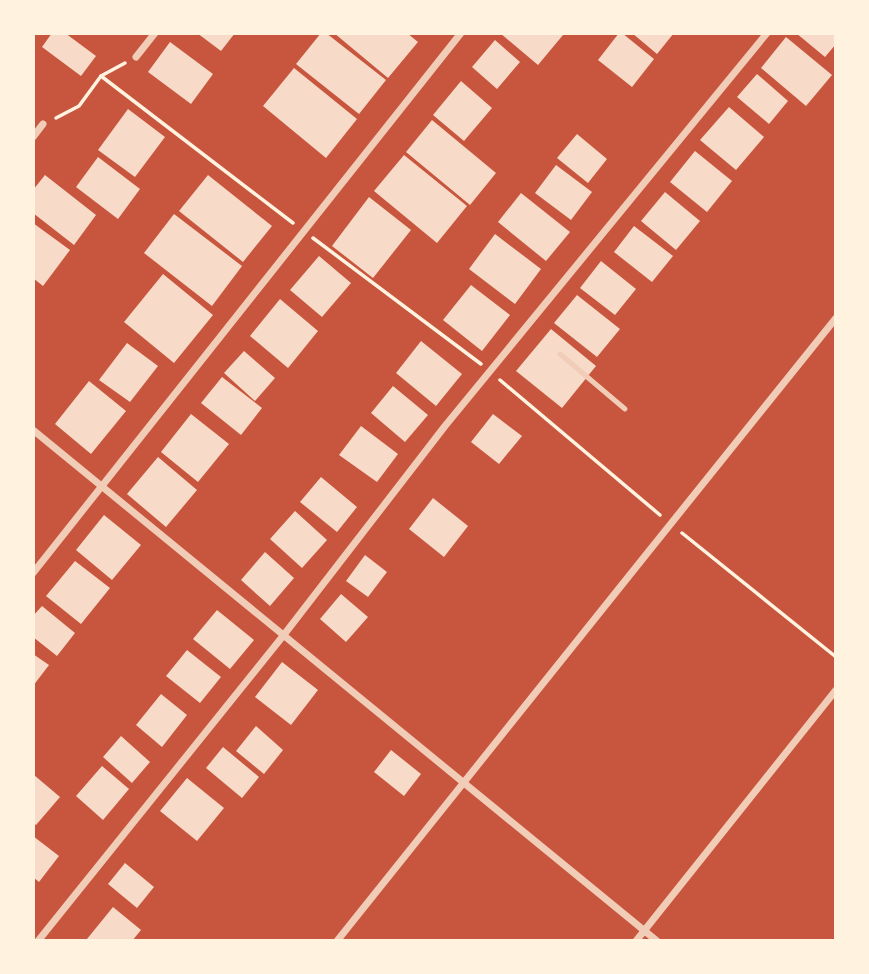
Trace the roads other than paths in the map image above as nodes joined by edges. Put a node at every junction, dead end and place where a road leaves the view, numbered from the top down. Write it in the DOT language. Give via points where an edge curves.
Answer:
graph roads {
  1 [pos="155,33"];
  2 [pos="461,33"];
  3 [pos="767,33"];
  4 [pos="136,57"];
  5 [pos="43,124"];
  6 [pos="33,137"];
  7 [pos="836,318"];
  8 [pos="560,354"];
  9 [pos="625,409"];
  10 [pos="33,430"];
  11 [pos="102,486"];
  12 [pos="33,573"];
  13 [pos="282,636"];
  14 [pos="836,690"];
  15 [pos="463,781"];
  16 [pos="644,930"];
  17 [pos="38,941"];
  18 [pos="337,941"];
  19 [pos="636,941"];
  20 [pos="657,941"];
  1 -- 4 [label="street"];
  2 -- 11 [label="street"];
  3 -- 13 [label="street" via="445,426"];
  5 -- 6 [label="street"];
  7 -- 15 [label="street"];
  8 -- 9 [label="lane"];
  10 -- 11 [label="street"];
  11 -- 12 [label="street"];
  11 -- 13 [label="street"];
  13 -- 15 [label="street"];
  13 -- 17 [label="street"];
  14 -- 16 [label="street"];
  15 -- 16 [label="street"];
  15 -- 18 [label="street"];
  16 -- 19 [label="street"];
  16 -- 20 [label="street"];
}
